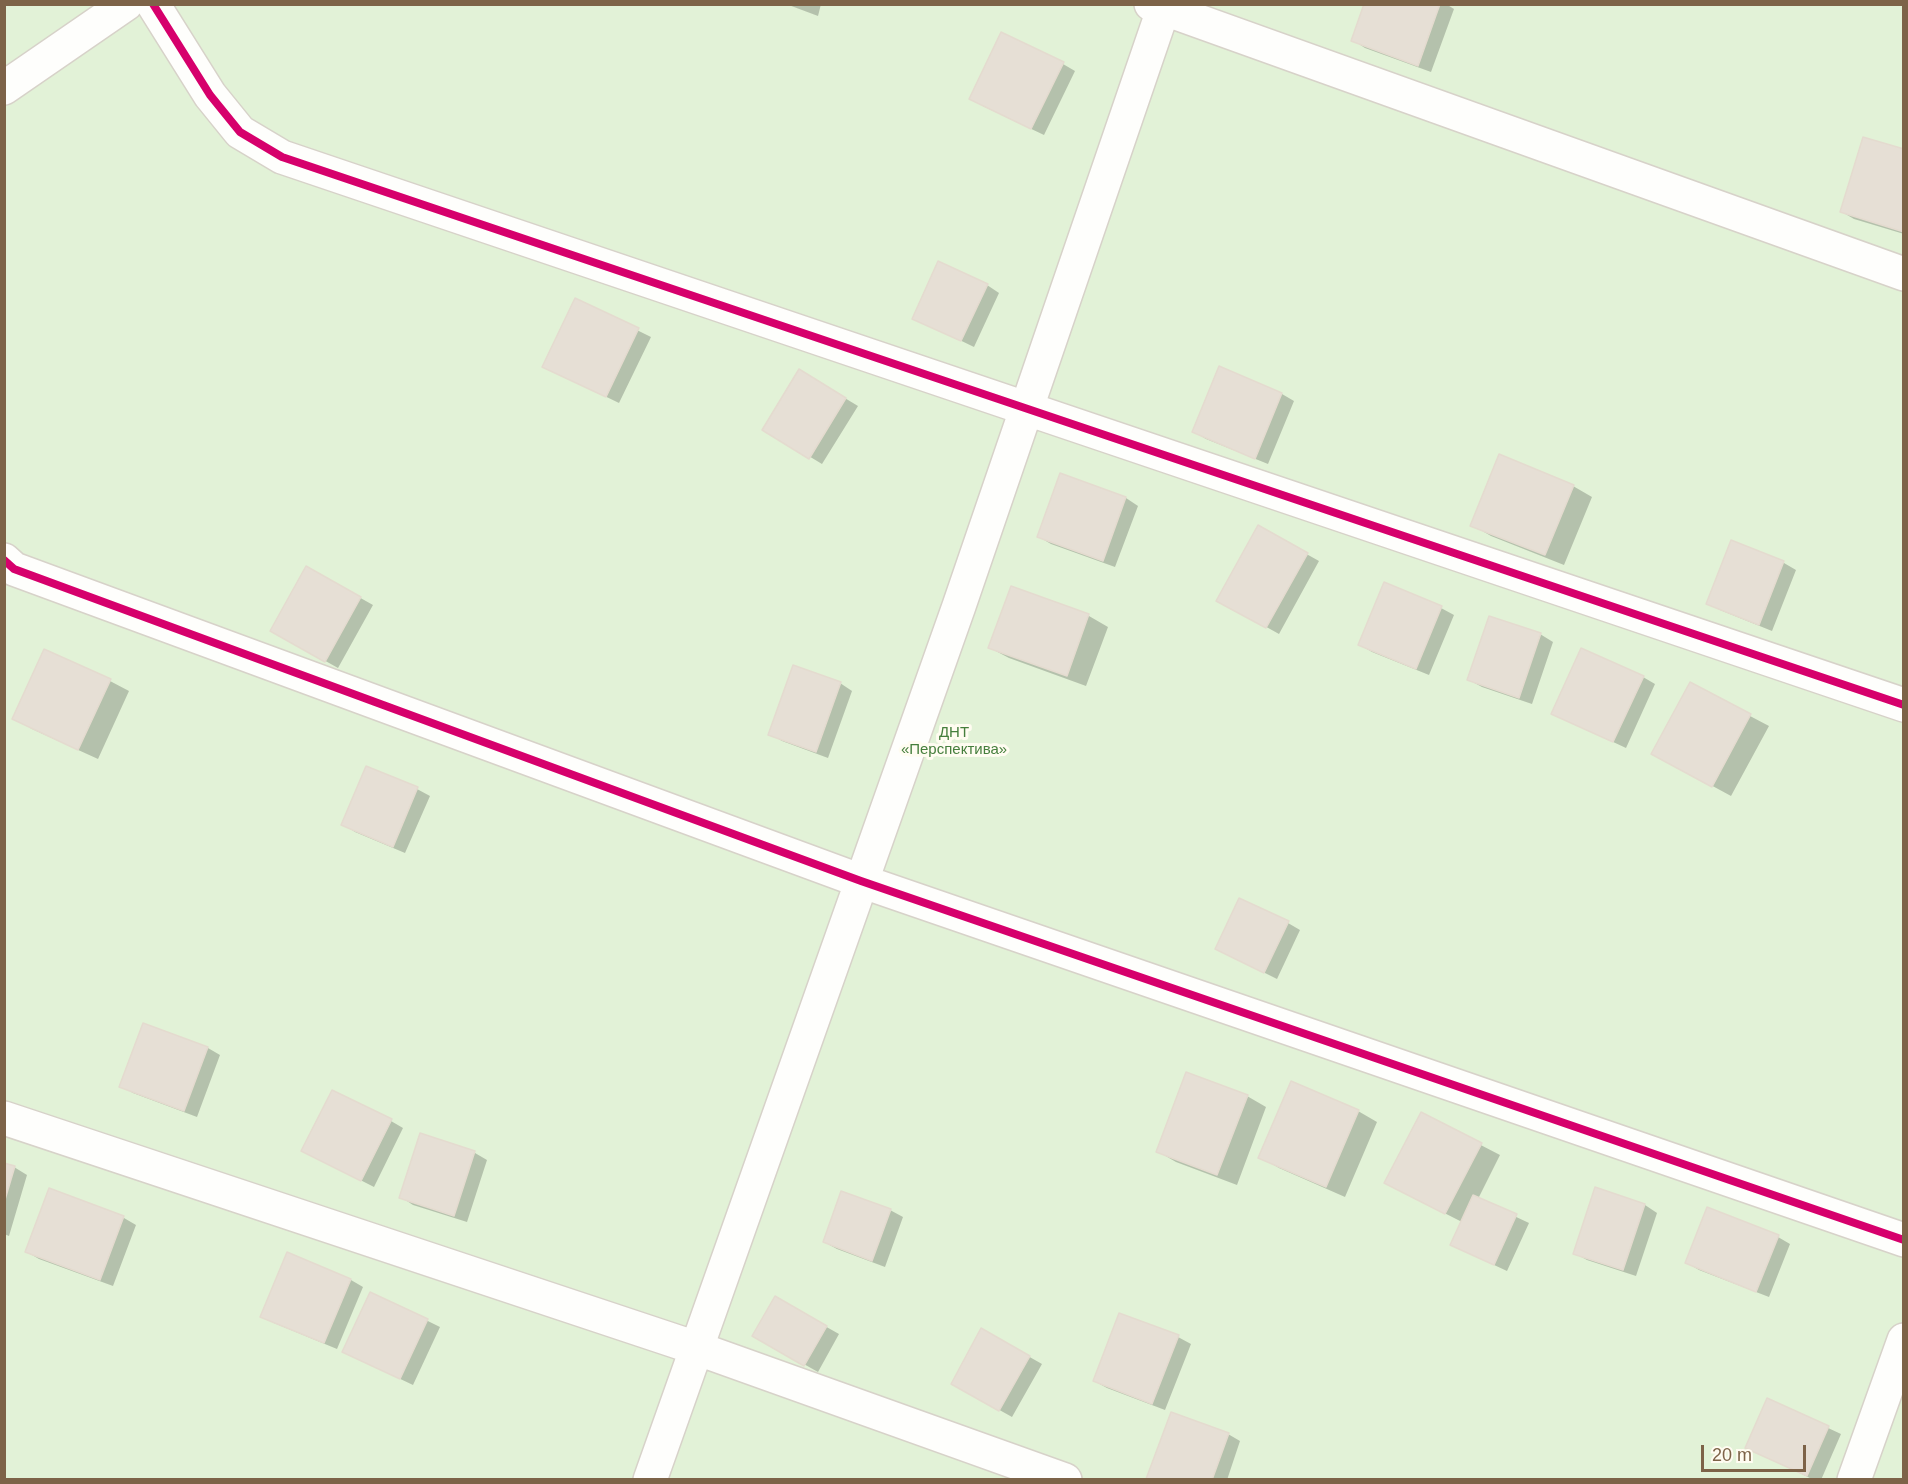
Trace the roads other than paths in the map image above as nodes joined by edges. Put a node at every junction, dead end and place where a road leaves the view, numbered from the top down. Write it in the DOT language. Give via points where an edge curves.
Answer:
graph roads {
  1 [pos="126,4"];
  2 [pos="153,4"];
  3 [pos="1160,6"];
  4 [pos="4,88"];
  5 [pos="1904,274"];
  6 [pos="1026,408"];
  7 [pos="4,560"];
  8 [pos="1904,705"];
  9 [pos="861,881"];
  10 [pos="4,1119"];
  11 [pos="1904,1240"];
  12 [pos="1904,1340"];
  13 [pos="696,1348"];
  14 [pos="650,1479"];
  15 [pos="1065,1479"];
  16 [pos="1854,1479"];
  1 -- 4 [label="street"];
  2 -- 6 [label="street" via="210,95 240,132 282,157"];
  3 -- 5 [label="street"];
  3 -- 6 [label="street"];
  6 -- 8 [label="street"];
  6 -- 9 [label="street"];
  7 -- 9 [label="street" via="25,574"];
  9 -- 11 [label="street"];
  9 -- 13 [label="street"];
  10 -- 13 [label="street"];
  12 -- 16 [label="street"];
  13 -- 14 [label="street"];
  13 -- 15 [label="street"];
}
